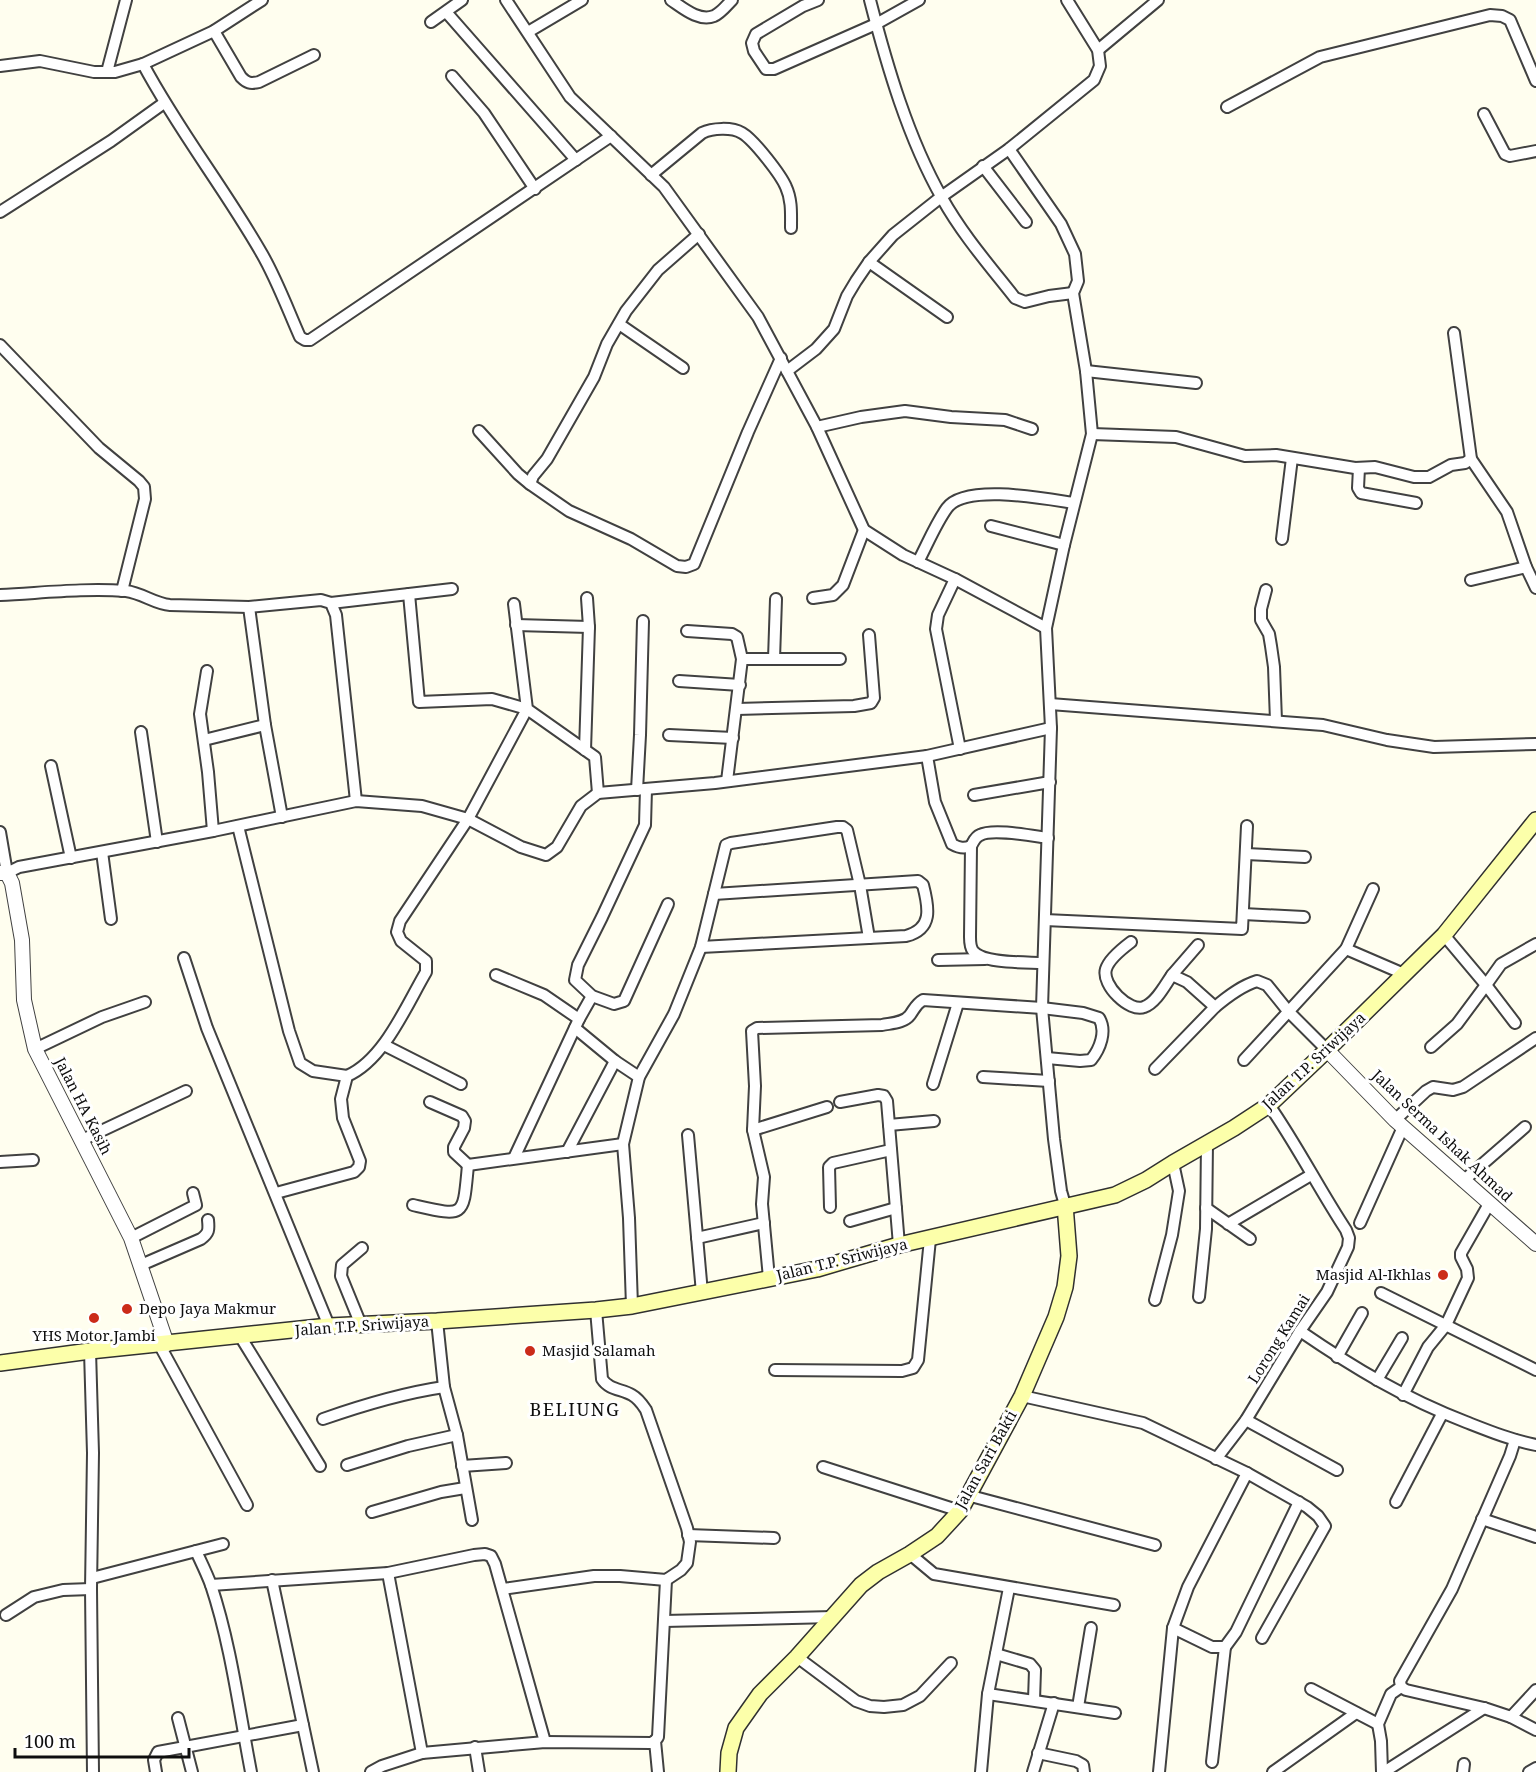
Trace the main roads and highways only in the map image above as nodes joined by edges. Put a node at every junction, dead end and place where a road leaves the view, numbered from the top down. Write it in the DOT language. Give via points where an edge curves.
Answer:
graph roads {
  1 [pos="1536,820"];
  2 [pos="1065,1205"];
  3 [pos="0,1363"];
  4 [pos="728,1772"];
  1 -- 2 [label="main road, Jalan T.P. Sriwijaya" via="1444,935 1269,1105 1146,1180 1115,1195"];
  2 -- 3 [label="main road, Jalan T.P. Sriwijaya" via="817,1269 632,1306 329,1326"];
  2 -- 4 [label="main road, Jalan Sari Bakti" via="1069,1256 1056,1317 1022,1396 960,1510 937,1536 870,1578 760,1695 736,1728"];
}
